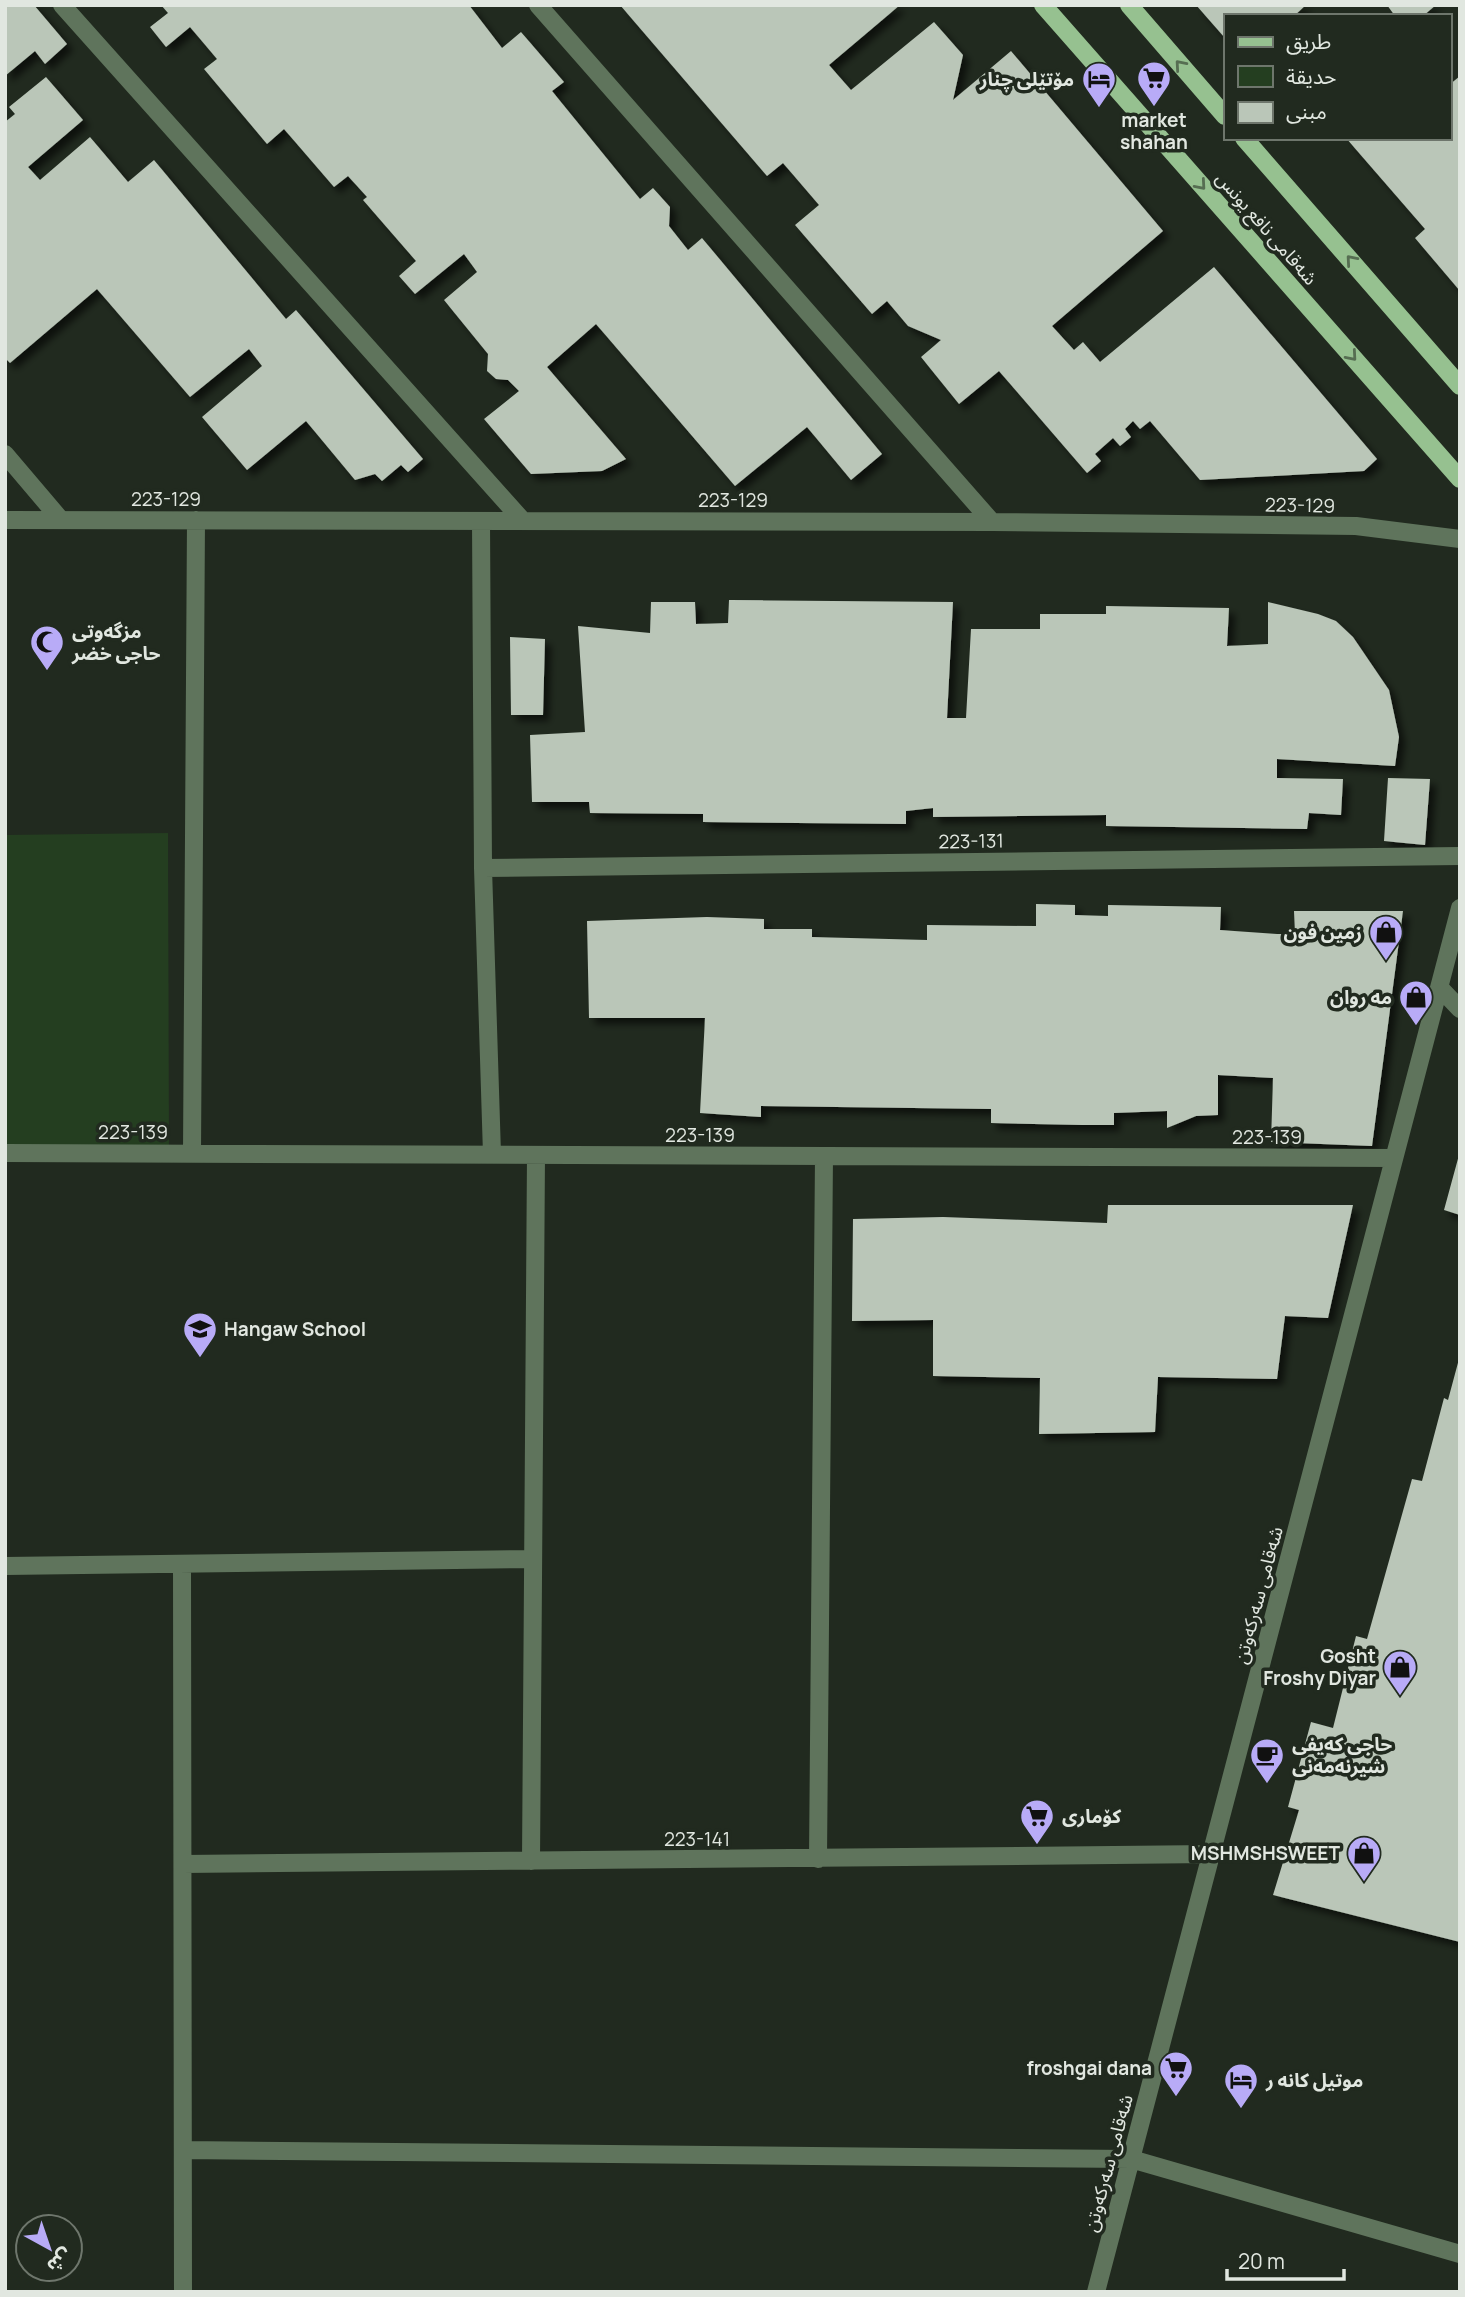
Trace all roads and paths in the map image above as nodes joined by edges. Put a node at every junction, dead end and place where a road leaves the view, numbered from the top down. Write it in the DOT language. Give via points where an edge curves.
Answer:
graph roads {
  1 [pos="62,5"];
  2 [pos="538,5"];
  3 [pos="1043,5"];
  4 [pos="1129,5"];
  5 [pos="1224,115"];
  6 [pos="1246,140"];
  7 [pos="1460,386"];
  8 [pos="5,454"];
  9 [pos="1460,479"];
  10 [pos="5,520"];
  11 [pos="61,520"];
  12 [pos="196,520"];
  13 [pos="481,521"];
  14 [pos="523,521"];
  15 [pos="992,522"];
  16 [pos="1460,538"];
  17 [pos="1460,856"];
  18 [pos="483,868"];
  19 [pos="1460,908"];
  20 [pos="1439,987"];
  21 [pos="1460,1009"];
  22 [pos="5,1153"];
  23 [pos="192,1153"];
  24 [pos="492,1154"];
  25 [pos="536,1155"];
  26 [pos="824,1156"];
  27 [pos="1394,1158"];
  28 [pos="532,1559"];
  29 [pos="182,1565"];
  30 [pos="5,1566"];
  31 [pos="1211,1854"];
  32 [pos="818,1859"];
  33 [pos="531,1861"];
  34 [pos="183,1864"];
  35 [pos="183,2150"];
  36 [pos="1131,2159"];
  37 [pos="1460,2255"];
  38 [pos="184,2292"];
  39 [pos="1096,2292"];
  1 -- 14 [label="street"];
  2 -- 15 [label="street"];
  3 -- 9 [label="main road, شەقامی نافع یونس, one-way"];
  5 -- 4 [label="main road, one-way"];
  7 -- 6 [label="main road, one-way"];
  8 -- 11 [label="street"];
  10 -- 11 [label="street, 223-129"];
  11 -- 12 [label="street, 223-129"];
  12 -- 13 [label="street, 223-129"];
  12 -- 23 [label="street"];
  13 -- 14 [label="street, 223-129"];
  13 -- 18 [label="street"];
  14 -- 15 [label="street, 223-129"];
  15 -- 16 [label="street, 223-129" via="1356,526"];
  17 -- 18 [label="street, 223-131"];
  18 -- 24 [label="street"];
  19 -- 20 [label="street, شەقامی سەرکەوتن"];
  20 -- 21 [label="street"];
  20 -- 27 [label="street, شەقامی سەرکەوتن"];
  22 -- 23 [label="street, 223-139"];
  23 -- 24 [label="street, 223-139"];
  24 -- 25 [label="street, 223-139"];
  25 -- 26 [label="street, 223-139"];
  25 -- 28 [label="street"];
  26 -- 27 [label="street, 223-139"];
  26 -- 32 [label="street"];
  27 -- 31 [label="street, شەقامی سەرکەوتن"];
  28 -- 29 [label="street"];
  28 -- 33 [label="street"];
  29 -- 30 [label="street"];
  29 -- 34 [label="street"];
  31 -- 32 [label="street, 223-141"];
  31 -- 36 [label="street, شەقامی سەرکەوتن"];
  32 -- 33 [label="street, 223-141"];
  33 -- 34 [label="street, 223-141"];
  34 -- 35 [label="street"];
  35 -- 36 [label="street"];
  35 -- 38 [label="street"];
  36 -- 37 [label="street"];
  36 -- 39 [label="street, شەقامی سەرکەوتن"];
}
